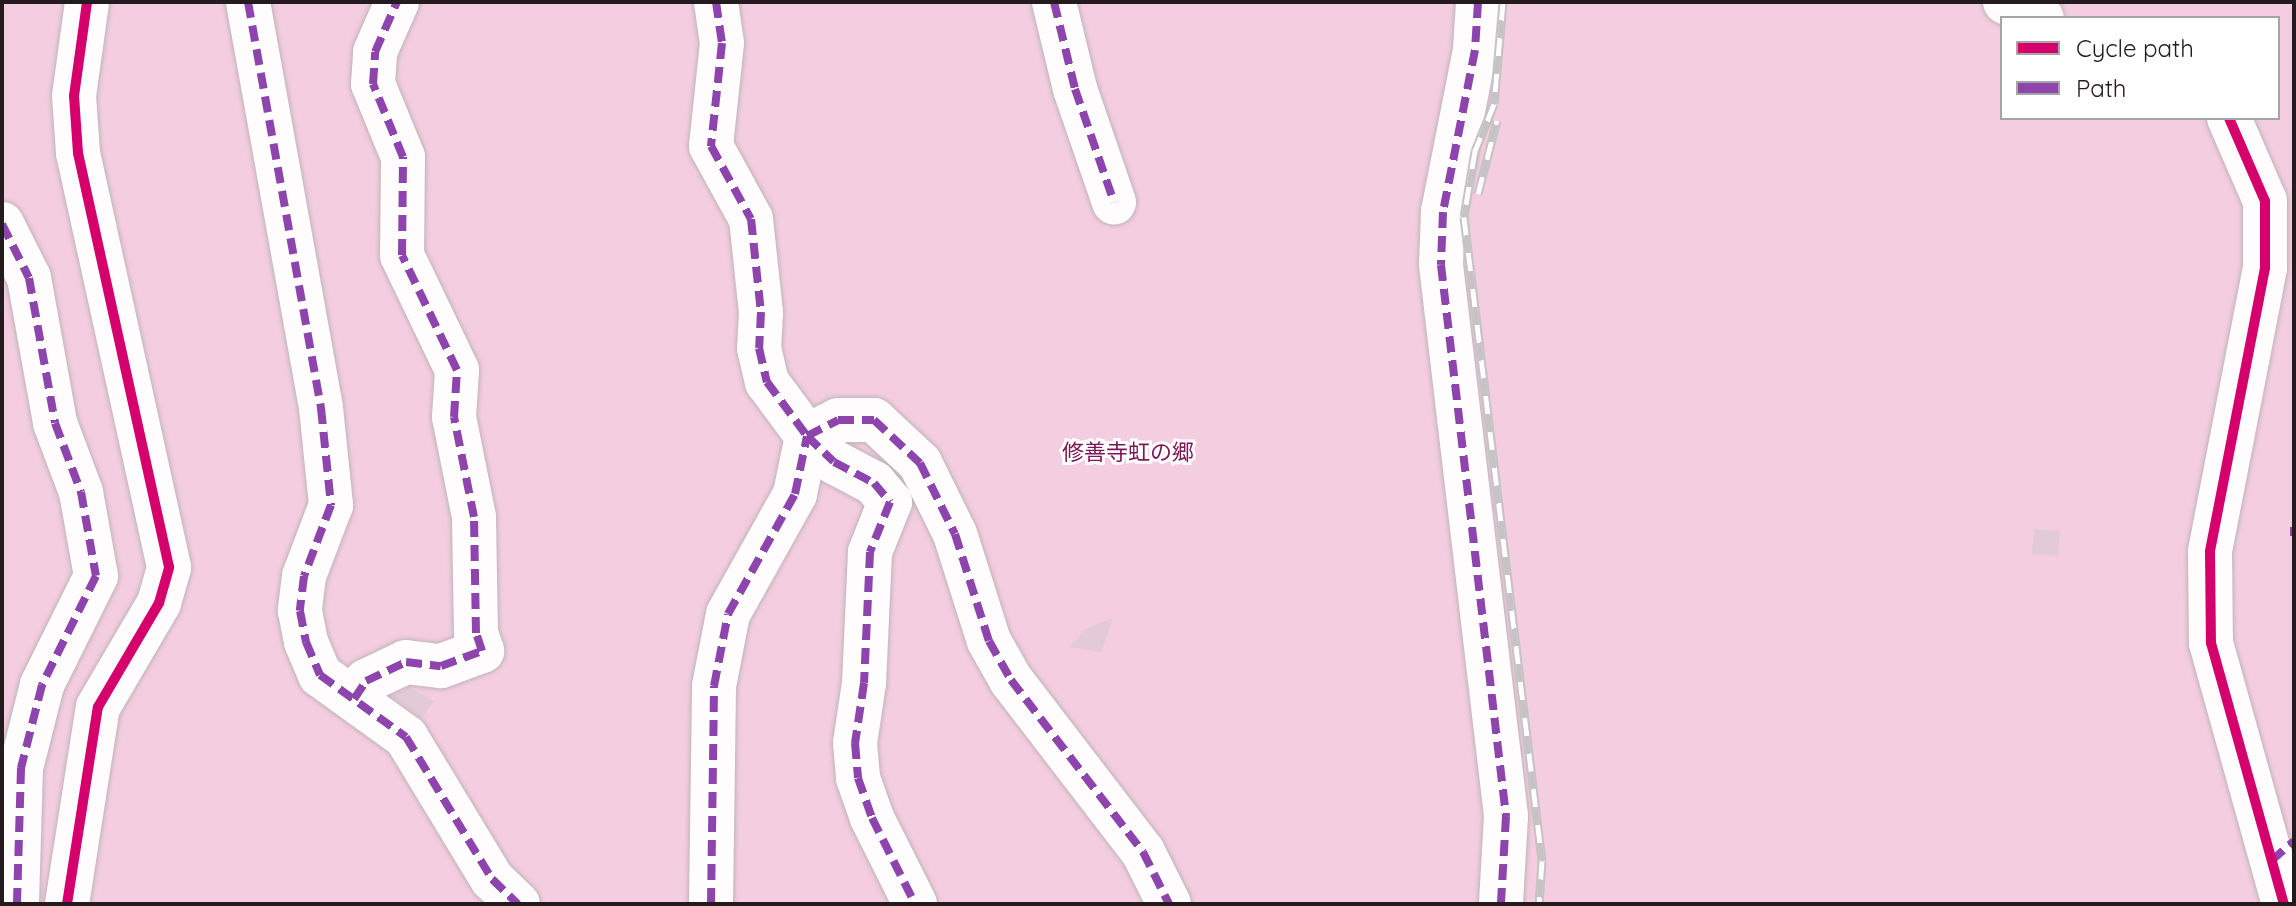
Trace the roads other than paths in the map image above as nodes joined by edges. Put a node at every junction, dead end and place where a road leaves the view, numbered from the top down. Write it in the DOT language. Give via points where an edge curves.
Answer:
graph roads {
  1 [pos="87,2"];
  2 [pos="248,2"];
  3 [pos="397,2"];
  4 [pos="716,2"];
  5 [pos="1054,2"];
  6 [pos="1478,2"];
  7 [pos="2005,2"];
  8 [pos="2037,16"];
  9 [pos="2230,120"];
  10 [pos="1114,202"];
  11 [pos="2,224"];
  12 [pos="807,436"];
  13 [pos="354,699"];
  14 [pos="17,904"];
  15 [pos="67,904"];
  16 [pos="518,904"];
  17 [pos="711,904"];
  18 [pos="915,904"];
  19 [pos="1169,904"];
  20 [pos="1501,904"];
  21 [pos="2284,904"];
  1 -- 15 [label="street" via="74,96 78,153 169,567 159,603 98,707"];
  2 -- 13 [label="street" via="321,408 331,505 304,576 300,611 320,675"];
  3 -- 13 [label="street" via="375,52 373,84 403,157 402,255 457,370 454,417 474,517 476,633 482,651 441,666 406,662 366,681"];
  4 -- 12 [label="street" via="722,43 711,146 751,219 761,312 759,348 767,382"];
  5 -- 10 [label="street" via="1075,89"];
  6 -- 20 [label="street" via="1475,50 1443,212 1441,265 1506,816"];
  7 -- 8 [label="street"];
  9 -- 21 [label="street" via="2265,201 2265,268 2210,552 2211,643"];
  11 -- 14 [label="street" via="29,278 55,423 81,492 96,576 42,685 21,768"];
  12 -- 17 [label="street" via="795,494 728,614 714,686"];
  12 -- 18 [label="street" via="834,462 874,483 890,502 870,552 864,683 855,743 858,778 872,818"];
  12 -- 19 [label="street" via="838,420 874,420 920,463 955,534 989,641 1011,680 1143,852"];
  13 -- 16 [label="street" via="406,737 492,879"];
}
